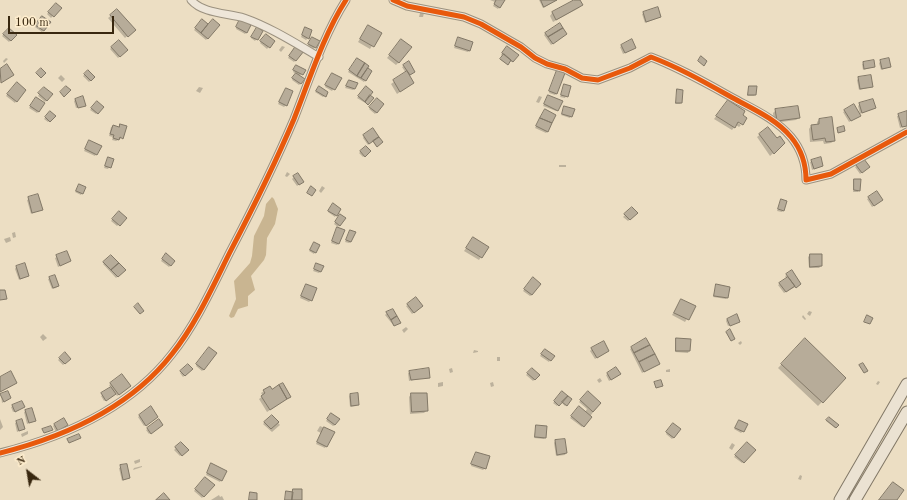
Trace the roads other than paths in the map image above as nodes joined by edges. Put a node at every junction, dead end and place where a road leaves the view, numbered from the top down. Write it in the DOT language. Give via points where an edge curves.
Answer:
graph roads {
  1 [pos="191,0"];
  2 [pos="346,0"];
  3 [pos="393,0"];
  4 [pos="319,57"];
  5 [pos="907,132"];
  6 [pos="907,384"];
  7 [pos="907,412"];
  8 [pos="0,453"];
  9 [pos="840,500"];
  10 [pos="855,500"];
  1 -- 4 [label="street" via="209,10 264,26"];
  2 -- 4 [label="street"];
  3 -- 5 [label="street" via="407,6 470,19 522,47 535,58 582,78 598,80 650,57 676,66 763,114 781,127 792,138 801,153 806,166 806,180 832,174"];
  4 -- 8 [label="street" via="270,175 206,299 172,354 138,388 96,417 50,438"];
  6 -- 9 [label="highway"];
  7 -- 10 [label="highway"];
}
